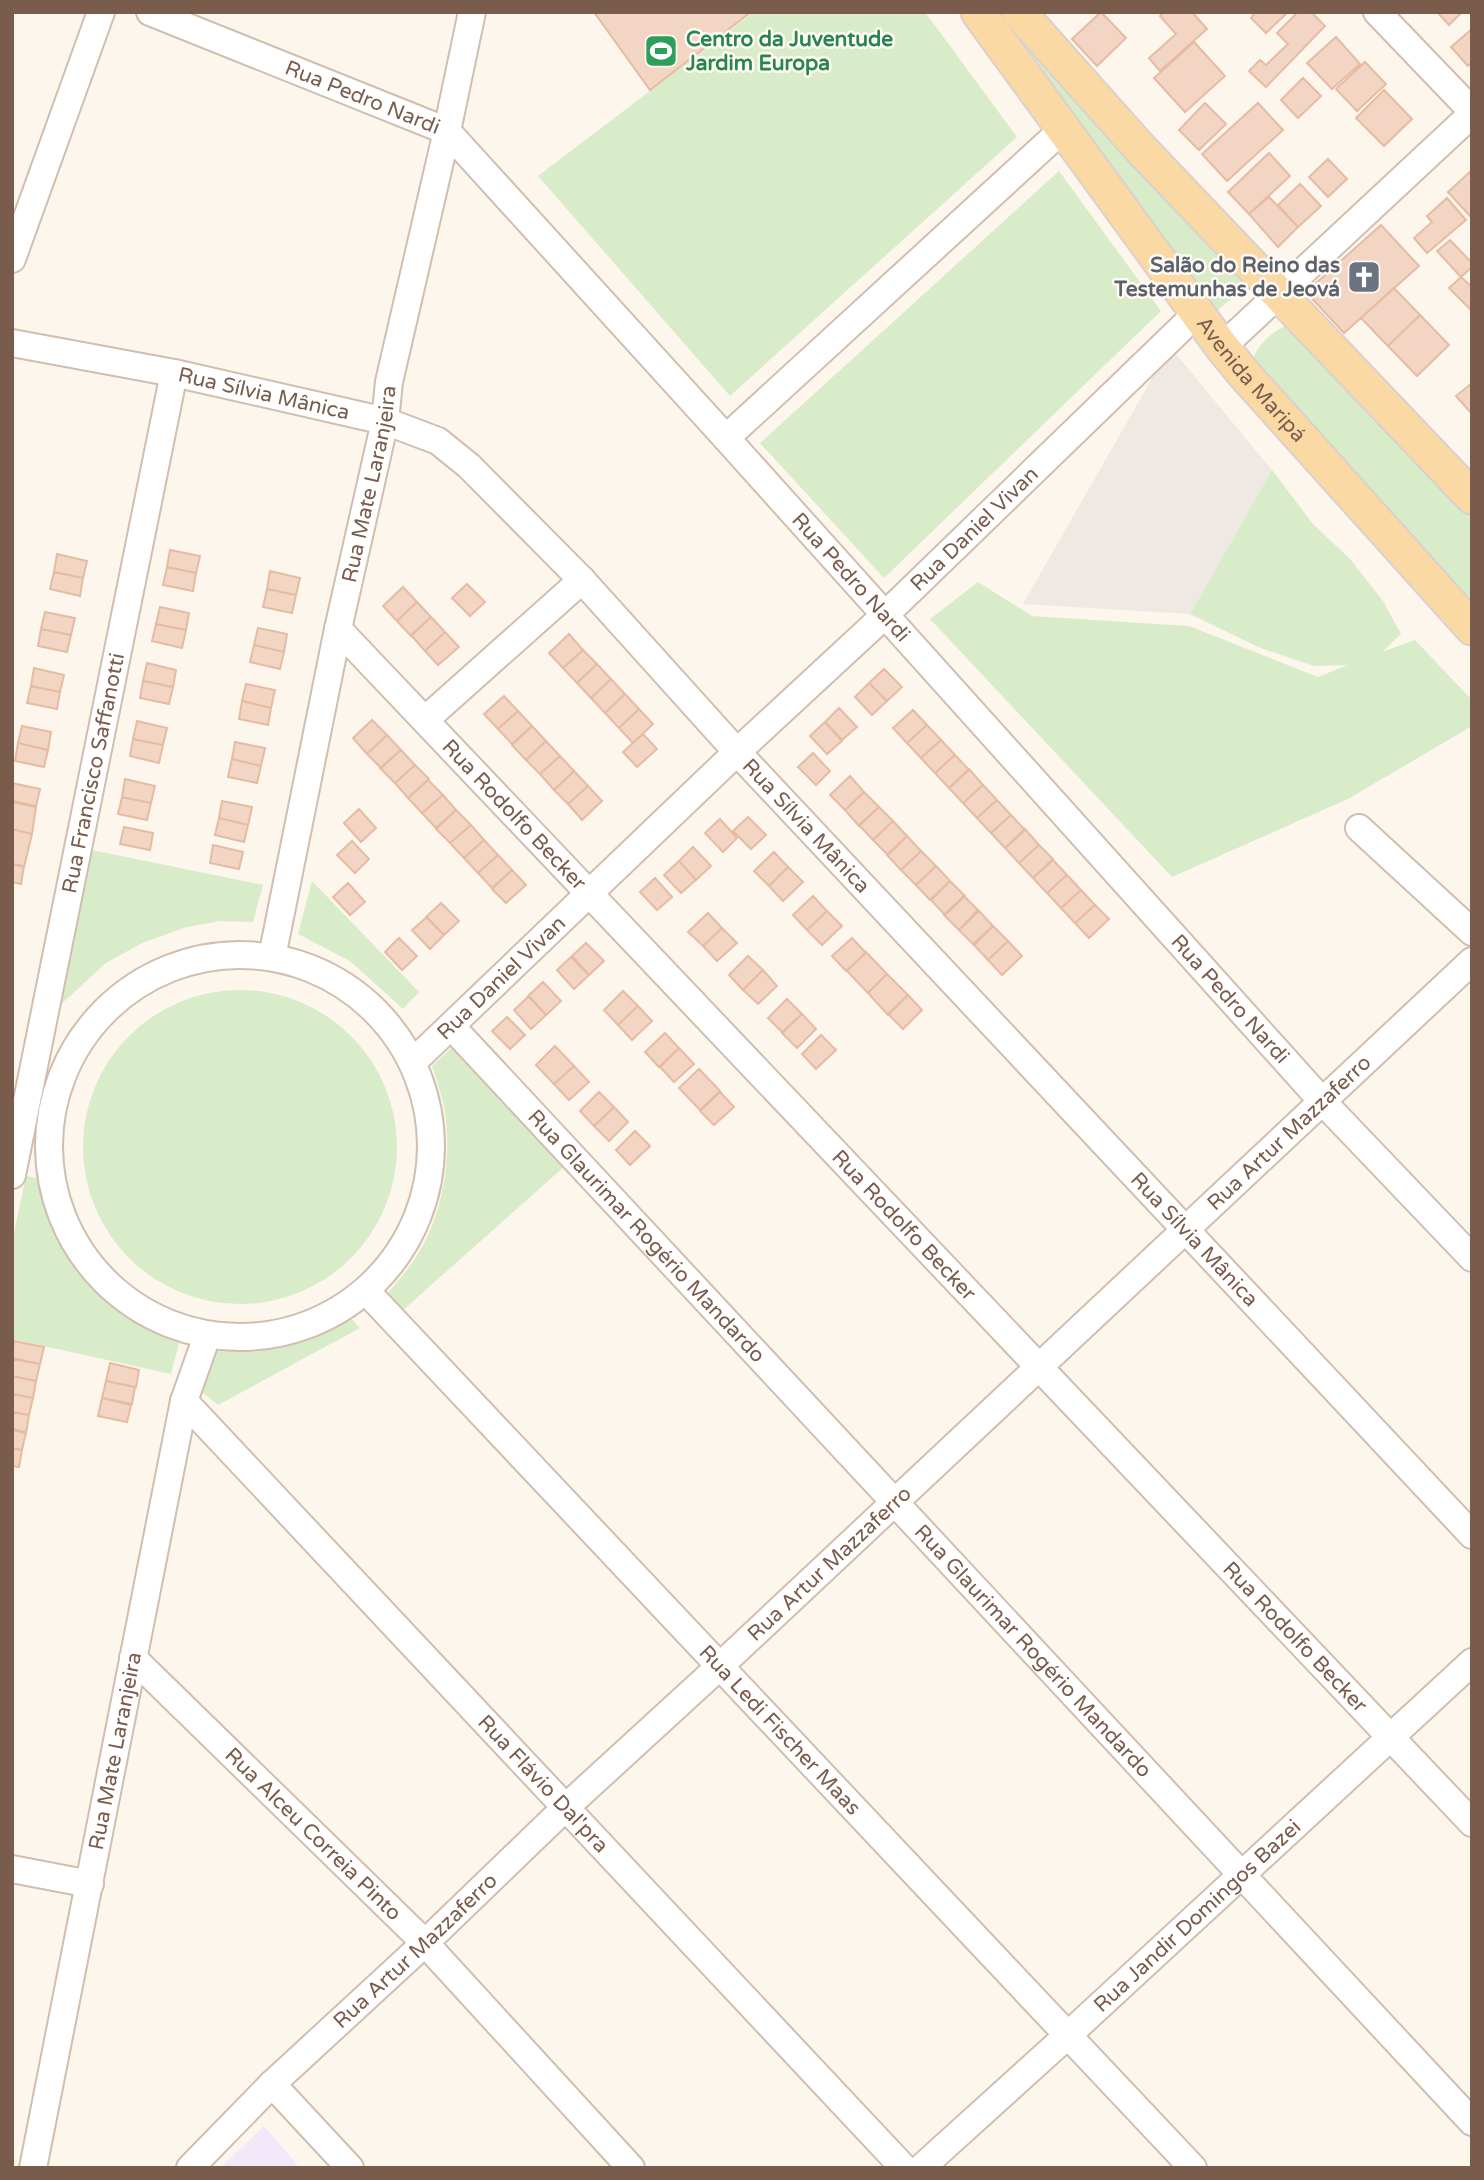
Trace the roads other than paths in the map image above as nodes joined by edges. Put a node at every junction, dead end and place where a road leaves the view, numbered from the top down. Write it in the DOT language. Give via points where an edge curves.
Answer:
graph roads {
  1 [pos="101,12"];
  2 [pos="150,12"];
  3 [pos="472,12"];
  4 [pos="978,12"];
  5 [pos="1019,12"];
  6 [pos="1377,12"];
  7 [pos="1472,113"];
  8 [pos="1062,130"];
  9 [pos="447,131"];
  10 [pos="12,259"];
  11 [pos="1279,295"];
  12 [pos="1197,313"];
  13 [pos="12,343"];
  14 [pos="1222,347"];
  15 [pos="174,373"];
  16 [pos="385,421"];
  17 [pos="726,438"];
  18 [pos="1472,497"];
  19 [pos="582,580"];
  20 [pos="886,615"];
  21 [pos="1472,628"];
  22 [pos="338,629"];
  23 [pos="425,720"];
  24 [pos="737,752"];
  25 [pos="1359,828"];
  26 [pos="589,894"];
  27 [pos="1472,932"];
  28 [pos="272,957"];
  29 [pos="1472,961"];
  30 [pos="451,1026"];
  31 [pos="413,1062"];
  32 [pos="1322,1101"];
  33 [pos="17,1126"];
  34 [pos="48,1126"];
  35 [pos="12,1175"];
  36 [pos="1185,1230"];
  37 [pos="1472,1258"];
  38 [pos="367,1292"];
  39 [pos="206,1336"];
  40 [pos="1039,1367"];
  41 [pos="184,1401"];
  42 [pos="894,1502"];
  43 [pos="1472,1535"];
  44 [pos="133,1658"];
  45 [pos="1472,1662"];
  46 [pos="720,1666"];
  47 [pos="1390,1737"];
  48 [pos="565,1808"];
  49 [pos="1472,1823"];
  50 [pos="12,1868"];
  51 [pos="1241,1875"];
  52 [pos="90,1884"];
  53 [pos="425,1943"];
  54 [pos="1068,2035"];
  55 [pos="272,2084"];
  56 [pos="1472,2122"];
  57 [pos="33,2168"];
  58 [pos="190,2168"];
  59 [pos="350,2168"];
  60 [pos="631,2168"];
  61 [pos="904,2168"];
  62 [pos="921,2168"];
  63 [pos="1193,2168"];
  1 -- 10 [label="street"];
  2 -- 9 [label="street, Rua Pedro Nardi"];
  3 -- 9 [label="street, Rua Mate Laranjeira"];
  4 -- 8 [label="main road, Avenida Maripá"];
  5 -- 11 [label="main road"];
  6 -- 7 [label="street"];
  7 -- 11 [label="street"];
  8 -- 12 [label="main road, Avenida Maripá"];
  8 -- 17 [label="street"];
  9 -- 16 [label="street, Rua Mate Laranjeira" via="389,382"];
  9 -- 17 [label="street, Rua Pedro Nardi"];
  11 -- 14 [label="street"];
  11 -- 18 [label="main road"];
  12 -- 14 [label="main road, Avenida Maripá"];
  12 -- 20 [label="street, Rua Daniel Vivan"];
  13 -- 15 [label="street, Rua Sílvia Mânica"];
  14 -- 21 [label="main road, Avenida Maripá"];
  15 -- 16 [label="street, Rua Sílvia Mânica"];
  15 -- 33 [label="street, Rua Francisco Saffanotti"];
  16 -- 19 [label="street, Rua Sílvia Mânica" via="438,441 469,466"];
  16 -- 22 [label="street, Rua Mate Laranjeira"];
  17 -- 20 [label="street, Rua Pedro Nardi"];
  19 -- 23 [label="street"];
  19 -- 24 [label="street, Rua Sílvia Mânica"];
  20 -- 24 [label="street, Rua Daniel Vivan"];
  20 -- 32 [label="street, Rua Pedro Nardi"];
  22 -- 23 [label="street, Rua Rodolfo Becker"];
  22 -- 28 [label="street, Rua Mate Laranjeira"];
  23 -- 26 [label="street, Rua Rodolfo Becker"];
  24 -- 26 [label="street, Rua Daniel Vivan"];
  24 -- 36 [label="street, Rua Sílvia Mânica"];
  25 -- 27 [label="street"];
  26 -- 30 [label="street, Rua Daniel Vivan"];
  26 -- 40 [label="street, Rua Rodolfo Becker"];
  28 -- 31 [label="street" via="329,976 378,1012"];
  28 -- 34 [label="street" via="227,955 183,963 142,981 115,1001 78,1042 58,1083"];
  29 -- 32 [label="street, Rua Artur Mazzaferro"];
  30 -- 31 [label="street, Rua Daniel Vivan"];
  30 -- 42 [label="street, Rua Glaurimar Rogério Mandardo"];
  31 -- 38 [label="street" via="432,1122 430,1185 408,1244"];
  32 -- 36 [label="street, Rua Artur Mazzaferro"];
  32 -- 37 [label="street, Rua Pedro Nardi"];
  33 -- 34 [label="street"];
  33 -- 35 [label="street, Rua Francisco Saffanotti"];
  34 -- 39 [label="street" via="51,1184 71,1238 105,1284 152,1317"];
  36 -- 40 [label="street, Rua Artur Mazzaferro"];
  36 -- 43 [label="street, Rua Sílvia Mânica"];
  38 -- 39 [label="street" via="319,1323 264,1338"];
  38 -- 46 [label="street, Rua Ledi Fischer Maas"];
  39 -- 41 [label="street, Rua Mate Laranjeira"];
  40 -- 42 [label="street, Rua Artur Mazzaferro"];
  40 -- 47 [label="street, Rua Rodolfo Becker"];
  41 -- 44 [label="street, Rua Mate Laranjeira"];
  41 -- 48 [label="street, Rua Flávio Dal'pra"];
  42 -- 46 [label="street, Rua Artur Mazzaferro"];
  42 -- 51 [label="street, Rua Glaurimar Rogério Mandardo"];
  44 -- 52 [label="street, Rua Mate Laranjeira"];
  44 -- 53 [label="street, Rua Alceu Correia Pinto"];
  45 -- 47 [label="street, Rua Jandir Domingos Bazei"];
  46 -- 48 [label="street, Rua Artur Mazzaferro"];
  46 -- 54 [label="street, Rua Ledi Fischer Maas"];
  47 -- 49 [label="street, Rua Rodolfo Becker"];
  47 -- 51 [label="street, Rua Jandir Domingos Bazei"];
  48 -- 53 [label="street, Rua Artur Mazzaferro"];
  48 -- 61 [label="street, Rua Flávio Dal'pra"];
  50 -- 52 [label="street"];
  51 -- 54 [label="street, Rua Jandir Domingos Bazei"];
  51 -- 56 [label="street, Rua Glaurimar Rogério Mandardo"];
  52 -- 57 [label="street, Rua Mate Laranjeira"];
  53 -- 55 [label="street, Rua Artur Mazzaferro"];
  53 -- 60 [label="street, Rua Alceu Correia Pinto"];
  54 -- 62 [label="street, Rua Jandir Domingos Bazei"];
  54 -- 63 [label="street, Rua Ledi Fischer Maas"];
  55 -- 58 [label="street, Rua Artur Mazzaferro"];
  55 -- 59 [label="street"];
}
